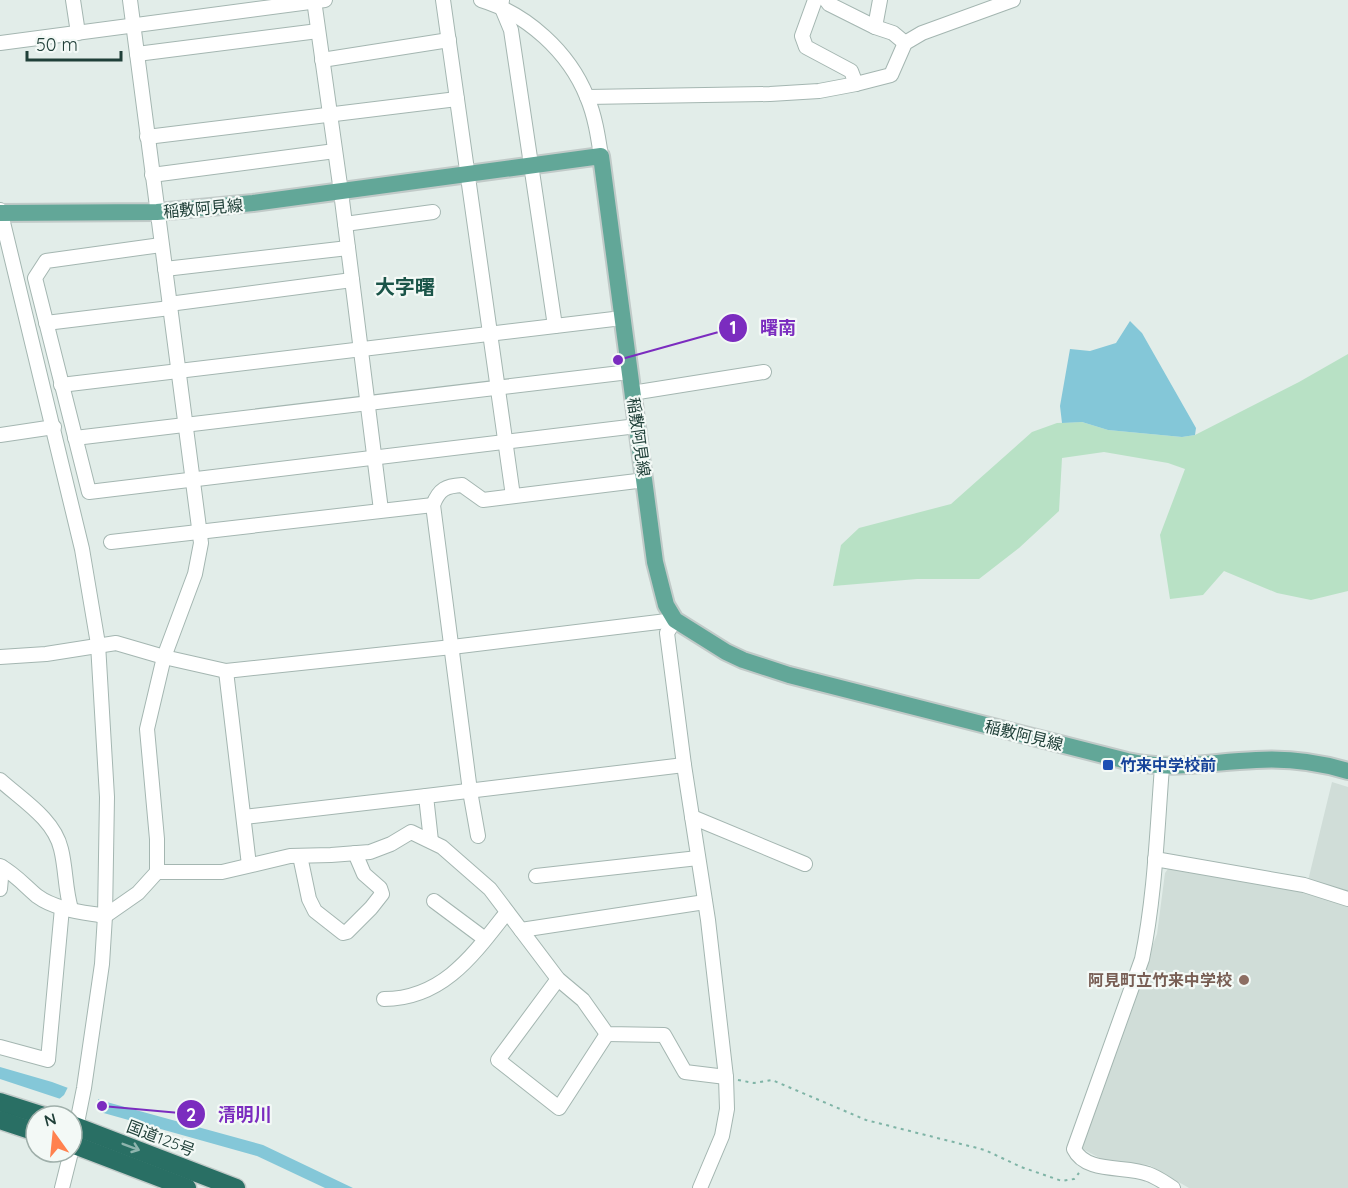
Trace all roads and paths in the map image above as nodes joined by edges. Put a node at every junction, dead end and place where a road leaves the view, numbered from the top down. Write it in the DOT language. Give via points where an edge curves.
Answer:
graph roads {
  1 [pos="73,0"];
  2 [pos="130,0"];
  3 [pos="443,0"];
  4 [pos="481,0"];
  5 [pos="815,0"];
  6 [pos="826,0"];
  7 [pos="880,0"];
  8 [pos="1013,0"];
  9 [pos="318,1"];
  10 [pos="502,3"];
  11 [pos="988,4"];
  12 [pos="133,26"];
  13 [pos="875,27"];
  14 [pos="318,30"];
  15 [pos="78,33"];
  16 [pos="449,40"];
  17 [pos="0,43"];
  18 [pos="905,43"];
  19 [pos="137,54"];
  20 [pos="322,60"];
  21 [pos="856,84"];
  22 [pos="587,97"];
  23 [pos="457,99"];
  24 [pos="330,113"];
  25 [pos="147,137"];
  26 [pos="335,151"];
  27 [pos="601,156"];
  28 [pos="532,166"];
  29 [pos="468,174"];
  30 [pos="152,175"];
  31 [pos="341,192"];
  32 [pos="0,212"];
  33 [pos="157,212"];
  34 [pos="432,212"];
  35 [pos="345,224"];
  36 [pos="161,245"];
  37 [pos="348,248"];
  38 [pos="165,269"];
  39 [pos="352,280"];
  40 [pos="170,306"];
  41 [pos="622,318"];
  42 [pos="46,323"];
  43 [pos="555,326"];
  44 [pos="490,334"];
  45 [pos="360,349"];
  46 [pos="178,371"];
  47 [pos="629,372"];
  48 [pos="764,372"];
  49 [pos="61,385"];
  50 [pos="498,387"];
  51 [pos="632,393"];
  52 [pos="368,403"];
  53 [pos="186,425"];
  54 [pos="637,426"];
  55 [pos="54,427"];
  56 [pos="0,435"];
  57 [pos="75,438"];
  58 [pos="506,442"];
  59 [pos="376,458"];
  60 [pos="193,479"];
  61 [pos="645,480"];
  62 [pos="513,496"];
  63 [pos="433,505"];
  64 [pos="381,510"];
  65 [pos="200,533"];
  66 [pos="111,542"];
  67 [pos="675,620"];
  68 [pos="98,644"];
  69 [pos="452,647"];
  70 [pos="0,657"];
  71 [pos="164,657"];
  72 [pos="226,671"];
  73 [pos="684,765"];
  74 [pos="1162,767"];
  75 [pos="1348,771"];
  76 [pos="0,780"];
  77 [pos="470,790"];
  78 [pos="426,796"];
  79 [pos="244,817"];
  80 [pos="692,817"];
  81 [pos="478,836"];
  82 [pos="431,842"];
  83 [pos="355,853"];
  84 [pos="300,856"];
  85 [pos="698,858"];
  86 [pos="1155,860"];
  87 [pos="805,864"];
  88 [pos="249,865"];
  89 [pos="1,867"];
  90 [pos="157,872"];
  91 [pos="536,876"];
  92 [pos="0,889"];
  93 [pos="1348,898"];
  94 [pos="434,901"];
  95 [pos="705,902"];
  96 [pos="66,909"];
  97 [pos="507,912"];
  98 [pos="105,916"];
  99 [pos="521,930"];
  100 [pos="485,939"];
  101 [pos="558,979"];
  102 [pos="384,999"];
  103 [pos="607,1034"];
  104 [pos="0,1047"];
  105 [pos="726,1077"];
  106 [pos="0,1102"];
  107 [pos="81,1104"];
  108 [pos="24,1110"];
  109 [pos="0,1120"];
  110 [pos="24,1128"];
  111 [pos="84,1140"];
  112 [pos="84,1142"];
  113 [pos="67,1164"];
  114 [pos="1095,1165"];
  115 [pos="62,1188"];
  116 [pos="186,1188"];
  117 [pos="236,1188"];
  118 [pos="700,1188"];
  119 [pos="1173,1188"];
  1 -- 15 [label="street"];
  2 -- 12 [label="street"];
  3 -- 16 [label="street"];
  4 -- 10 [label="street"];
  5 -- 21 [label="street" via="802,36 806,47 851,71"];
  6 -- 13 [label="street"];
  7 -- 13 [label="street"];
  8 -- 11 [label="street"];
  9 -- 12 [label="street"];
  9 -- 14 [label="street"];
  10 -- 22 [label="street" via="549,42 579,80"];
  10 -- 28 [label="street" via="511,30"];
  11 -- 18 [label="street"];
  12 -- 15 [label="street"];
  12 -- 19 [label="street"];
  13 -- 18 [label="street" via="893,33"];
  14 -- 19 [label="street"];
  14 -- 20 [label="street"];
  15 -- 17 [label="street"];
  16 -- 20 [label="street"];
  16 -- 23 [label="street"];
  18 -- 21 [label="street" via="891,75"];
  19 -- 25 [label="street"];
  20 -- 24 [label="street"];
  21 -- 22 [label="street" via="770,94"];
  22 -- 27 [label="street"];
  23 -- 24 [label="street"];
  23 -- 29 [label="street"];
  24 -- 25 [label="street"];
  24 -- 26 [label="street"];
  25 -- 30 [label="street"];
  26 -- 30 [label="street"];
  26 -- 31 [label="street"];
  27 -- 28 [label="main road, 稲敷阿見線"];
  27 -- 41 [label="main road, 稲敷阿見線"];
  28 -- 29 [label="main road, 稲敷阿見線"];
  28 -- 43 [label="street"];
  29 -- 31 [label="main road, 稲敷阿見線"];
  29 -- 44 [label="street"];
  30 -- 33 [label="street"];
  31 -- 33 [label="main road, 稲敷阿見線"];
  31 -- 35 [label="street"];
  32 -- 33 [label="main road, 稲敷阿見線"];
  32 -- 55 [label="street"];
  33 -- 36 [label="street"];
  34 -- 35 [label="street"];
  35 -- 37 [label="street"];
  36 -- 38 [label="street"];
  36 -- 42 [label="street" via="46,261 35,278"];
  37 -- 38 [label="street"];
  37 -- 39 [label="street"];
  38 -- 40 [label="street"];
  39 -- 40 [label="street"];
  39 -- 45 [label="street"];
  40 -- 42 [label="street"];
  40 -- 46 [label="street"];
  41 -- 43 [label="street"];
  41 -- 47 [label="main road, 稲敷阿見線"];
  42 -- 49 [label="street"];
  43 -- 44 [label="street"];
  44 -- 45 [label="street"];
  44 -- 50 [label="street"];
  45 -- 46 [label="street"];
  45 -- 52 [label="street"];
  46 -- 49 [label="street"];
  46 -- 53 [label="street"];
  47 -- 50 [label="street"];
  47 -- 51 [label="main road, 稲敷阿見線"];
  48 -- 51 [label="street"];
  49 -- 57 [label="street"];
  50 -- 52 [label="street"];
  50 -- 58 [label="street"];
  51 -- 54 [label="main road, 稲敷阿見線"];
  52 -- 53 [label="street"];
  52 -- 59 [label="street"];
  53 -- 57 [label="street"];
  53 -- 60 [label="street"];
  54 -- 58 [label="street"];
  54 -- 61 [label="main road, 稲敷阿見線"];
  55 -- 56 [label="street"];
  55 -- 68 [label="street" via="82,549"];
  57 -- 60 [label="street" via="89,492"];
  58 -- 59 [label="street"];
  58 -- 62 [label="street"];
  59 -- 60 [label="street"];
  59 -- 64 [label="street"];
  60 -- 65 [label="street"];
  61 -- 62 [label="street"];
  61 -- 67 [label="main road, 稲敷阿見線" via="660,585"];
  62 -- 63 [label="street" via="483,500 462,485 448,486 438,493"];
  63 -- 64 [label="street"];
  63 -- 69 [label="street"];
  64 -- 65 [label="street"];
  65 -- 66 [label="street"];
  65 -- 71 [label="street" via="195,574"];
  67 -- 69 [label="street"];
  67 -- 73 [label="street" via="667,633"];
  67 -- 74 [label="main road, 稲敷阿見線" via="726,652 789,675"];
  68 -- 70 [label="street" via="46,654"];
  68 -- 71 [label="street" via="116,643"];
  68 -- 98 [label="street" via="107,797"];
  69 -- 72 [label="street"];
  69 -- 77 [label="street"];
  71 -- 72 [label="street"];
  71 -- 90 [label="street" via="147,729"];
  72 -- 79 [label="street"];
  73 -- 77 [label="street"];
  73 -- 80 [label="street"];
  74 -- 75 [label="main road, 稲敷阿見線" via="1286,759"];
  74 -- 86 [label="street"];
  76 -- 96 [label="street" via="50,824 62,853"];
  77 -- 78 [label="street"];
  77 -- 81 [label="street"];
  78 -- 79 [label="street"];
  78 -- 82 [label="street"];
  79 -- 88 [label="street"];
  80 -- 85 [label="street"];
  80 -- 87 [label="street"];
  82 -- 83 [label="street" via="411,832 370,852"];
  82 -- 97 [label="street" via="490,889"];
  83 -- 84 [label="street"];
  83 -- 84 [label="street" via="364,874 382,894 343,933 315,911"];
  84 -- 88 [label="street"];
  85 -- 91 [label="street"];
  85 -- 95 [label="street"];
  86 -- 93 [label="street" via="1304,885"];
  86 -- 114 [label="street" via="1142,959 1074,1149"];
  88 -- 90 [label="street" via="222,872"];
  89 -- 92 [label="street"];
  89 -- 96 [label="street" via="39,897"];
  90 -- 98 [label="street"];
  94 -- 100 [label="street"];
  95 -- 99 [label="street"];
  95 -- 105 [label="street"];
  96 -- 98 [label="street"];
  96 -- 104 [label="street" via="48,1060"];
  97 -- 99 [label="street"];
  97 -- 100 [label="street"];
  98 -- 107 [label="street" via="102,964"];
  99 -- 101 [label="street"];
  100 -- 102 [label="street" via="461,968 440,983 399,999"];
  101 -- 103 [label="street" via="583,1000"];
  101 -- 103 [label="street" via="498,1060 559,1108"];
  103 -- 105 [label="street" via="664,1035 685,1072"];
  105 -- 114 [label="path" via="754,1083 772,1080 866,1120 985,1150 1062,1181 1074,1179"];
  105 -- 118 [label="street" via="727,1109 722,1136"];
  106 -- 108 [label="highway"];
  109 -- 110 [label="highway"];
  111 -- 117 [label="highway, 国道125号, one-way"];
  112 -- 116 [label="highway"];
  113 -- 115 [label="street"];
  114 -- 119 [label="street" via="1147,1173"];
}
